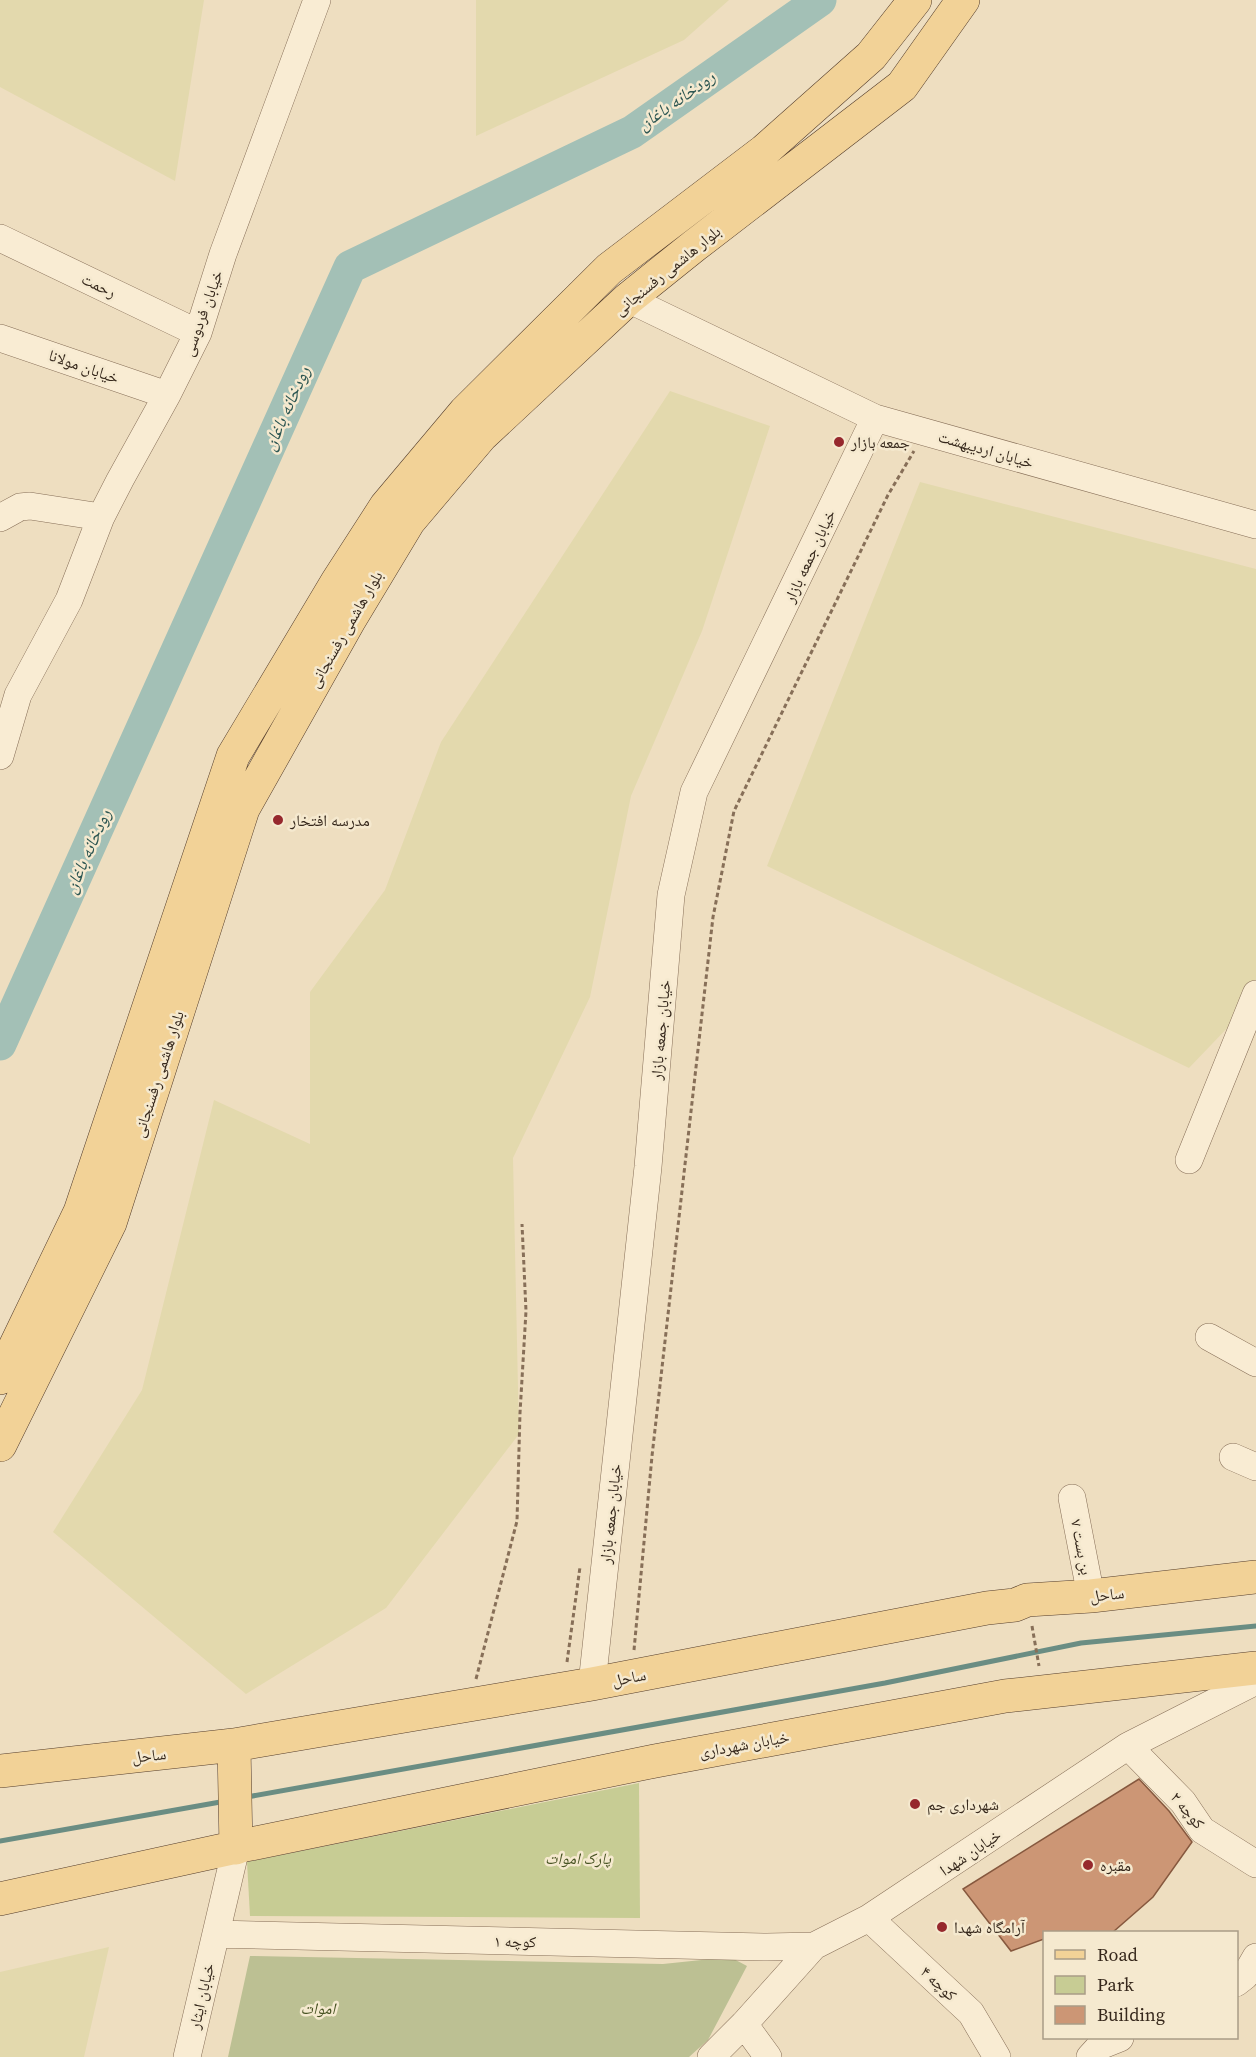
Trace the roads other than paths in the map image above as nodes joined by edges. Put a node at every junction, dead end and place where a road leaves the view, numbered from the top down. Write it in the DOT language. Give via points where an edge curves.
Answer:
graph roads {
  1 [pos="317,0"];
  2 [pos="915,0"];
  3 [pos="963,0"];
  4 [pos="0,238"];
  5 [pos="628,299"];
  6 [pos="198,333"];
  7 [pos="0,338"];
  8 [pos="167,395"];
  9 [pos="875,418"];
  10 [pos="398,514"];
  11 [pos="101,517"];
  12 [pos="0,518"];
  13 [pos="1256,525"];
  14 [pos="0,756"];
  15 [pos="1256,994"];
  16 [pos="1189,1160"];
  17 [pos="1209,1337"];
  18 [pos="1256,1363"];
  19 [pos="0,1378"];
  20 [pos="0,1445"];
  21 [pos="1072,1498"];
  22 [pos="1256,1577"];
  23 [pos="1091,1596"];
  24 [pos="1256,1668"];
  25 [pos="1256,1681"];
  26 [pos="592,1684"];
  27 [pos="234,1745"];
  28 [pos="1128,1746"];
  29 [pos="0,1772"];
  30 [pos="236,1848"];
  31 [pos="1256,1864"];
  32 [pos="0,1899"];
  33 [pos="869,1918"];
  34 [pos="216,1934"];
  35 [pos="814,1946"];
  36 [pos="1256,1957"];
  37 [pos="1238,1981"];
  38 [pos="744,2024"];
  39 [pos="1116,2039"];
  40 [pos="187,2057"];
  41 [pos="711,2057"];
  42 [pos="768,2057"];
  43 [pos="997,2057"];
  44 [pos="1090,2057"];
  1 -- 6 [label="street, خیابان فردوسی" via="223,254"];
  2 -- 10 [label="main road, بلوار هاشمی رفسنجانی" via="871,56 764,151 609,269 465,412"];
  3 -- 5 [label="main road, بلوار هاشمی رفسنجانی" via="902,86"];
  4 -- 6 [label="street, رحمت"];
  5 -- 9 [label="street, خیابان اردیبهشت"];
  5 -- 10 [label="main road, بلوار هاشمی رفسنجانی"];
  6 -- 8 [label="street, خیابان فردوسی"];
  7 -- 8 [label="street, خیابان مولانا"];
  8 -- 11 [label="street, خیابان فردوسی"];
  9 -- 13 [label="street, خیابان اردیبهشت"];
  9 -- 26 [label="street, خیابان جمعه بازار" via="694,792 671,895 648,1167"];
  10 -- 19 [label="main road, بلوار هاشمی رفسنجانی" via="337,582 233,756 81,1212"];
  10 -- 20 [label="main road, بلوار هاشمی رفسنجانی" via="350,619 243,809 110,1223"];
  11 -- 12 [label="street" via="30,506"];
  11 -- 14 [label="street, خیابان فردوسی" via="69,600 18,695"];
  15 -- 16 [label="street"];
  17 -- 18 [label="street"];
  21 -- 23 [label="street, بن بست ۷"];
  22 -- 23 [label="main road, ساحل"];
  23 -- 26 [label="main road, ساحل" via="1027,1600"];
  24 -- 30 [label="main road, خیابان شهرداری" via="1043,1690 655,1761"];
  25 -- 28 [label="street, خیابان شهدا"];
  26 -- 27 [label="main road, ساحل"];
  27 -- 29 [label="main road, ساحل"];
  27 -- 30 [label="main road"];
  28 -- 31 [label="street, کوچه ۲" via="1183,1802 1202,1830"];
  28 -- 33 [label="street, خیابان شهدا"];
  30 -- 32 [label="main road, خیابان شهرداری"];
  30 -- 34 [label="street, خیابان ایثار"];
  33 -- 35 [label="street, خیابان شهدا"];
  33 -- 43 [label="street, کوچه ۴" via="971,2013"];
  34 -- 35 [label="street, کوچه ۱"];
  34 -- 40 [label="street, خیابان ایثار"];
  35 -- 38 [label="street, خیابان شهدا"];
  36 -- 37 [label="street"];
  38 -- 41 [label="street, خیابان شهدا"];
  38 -- 42 [label="street"];
  39 -- 44 [label="street" via="1100,2046"];
}
